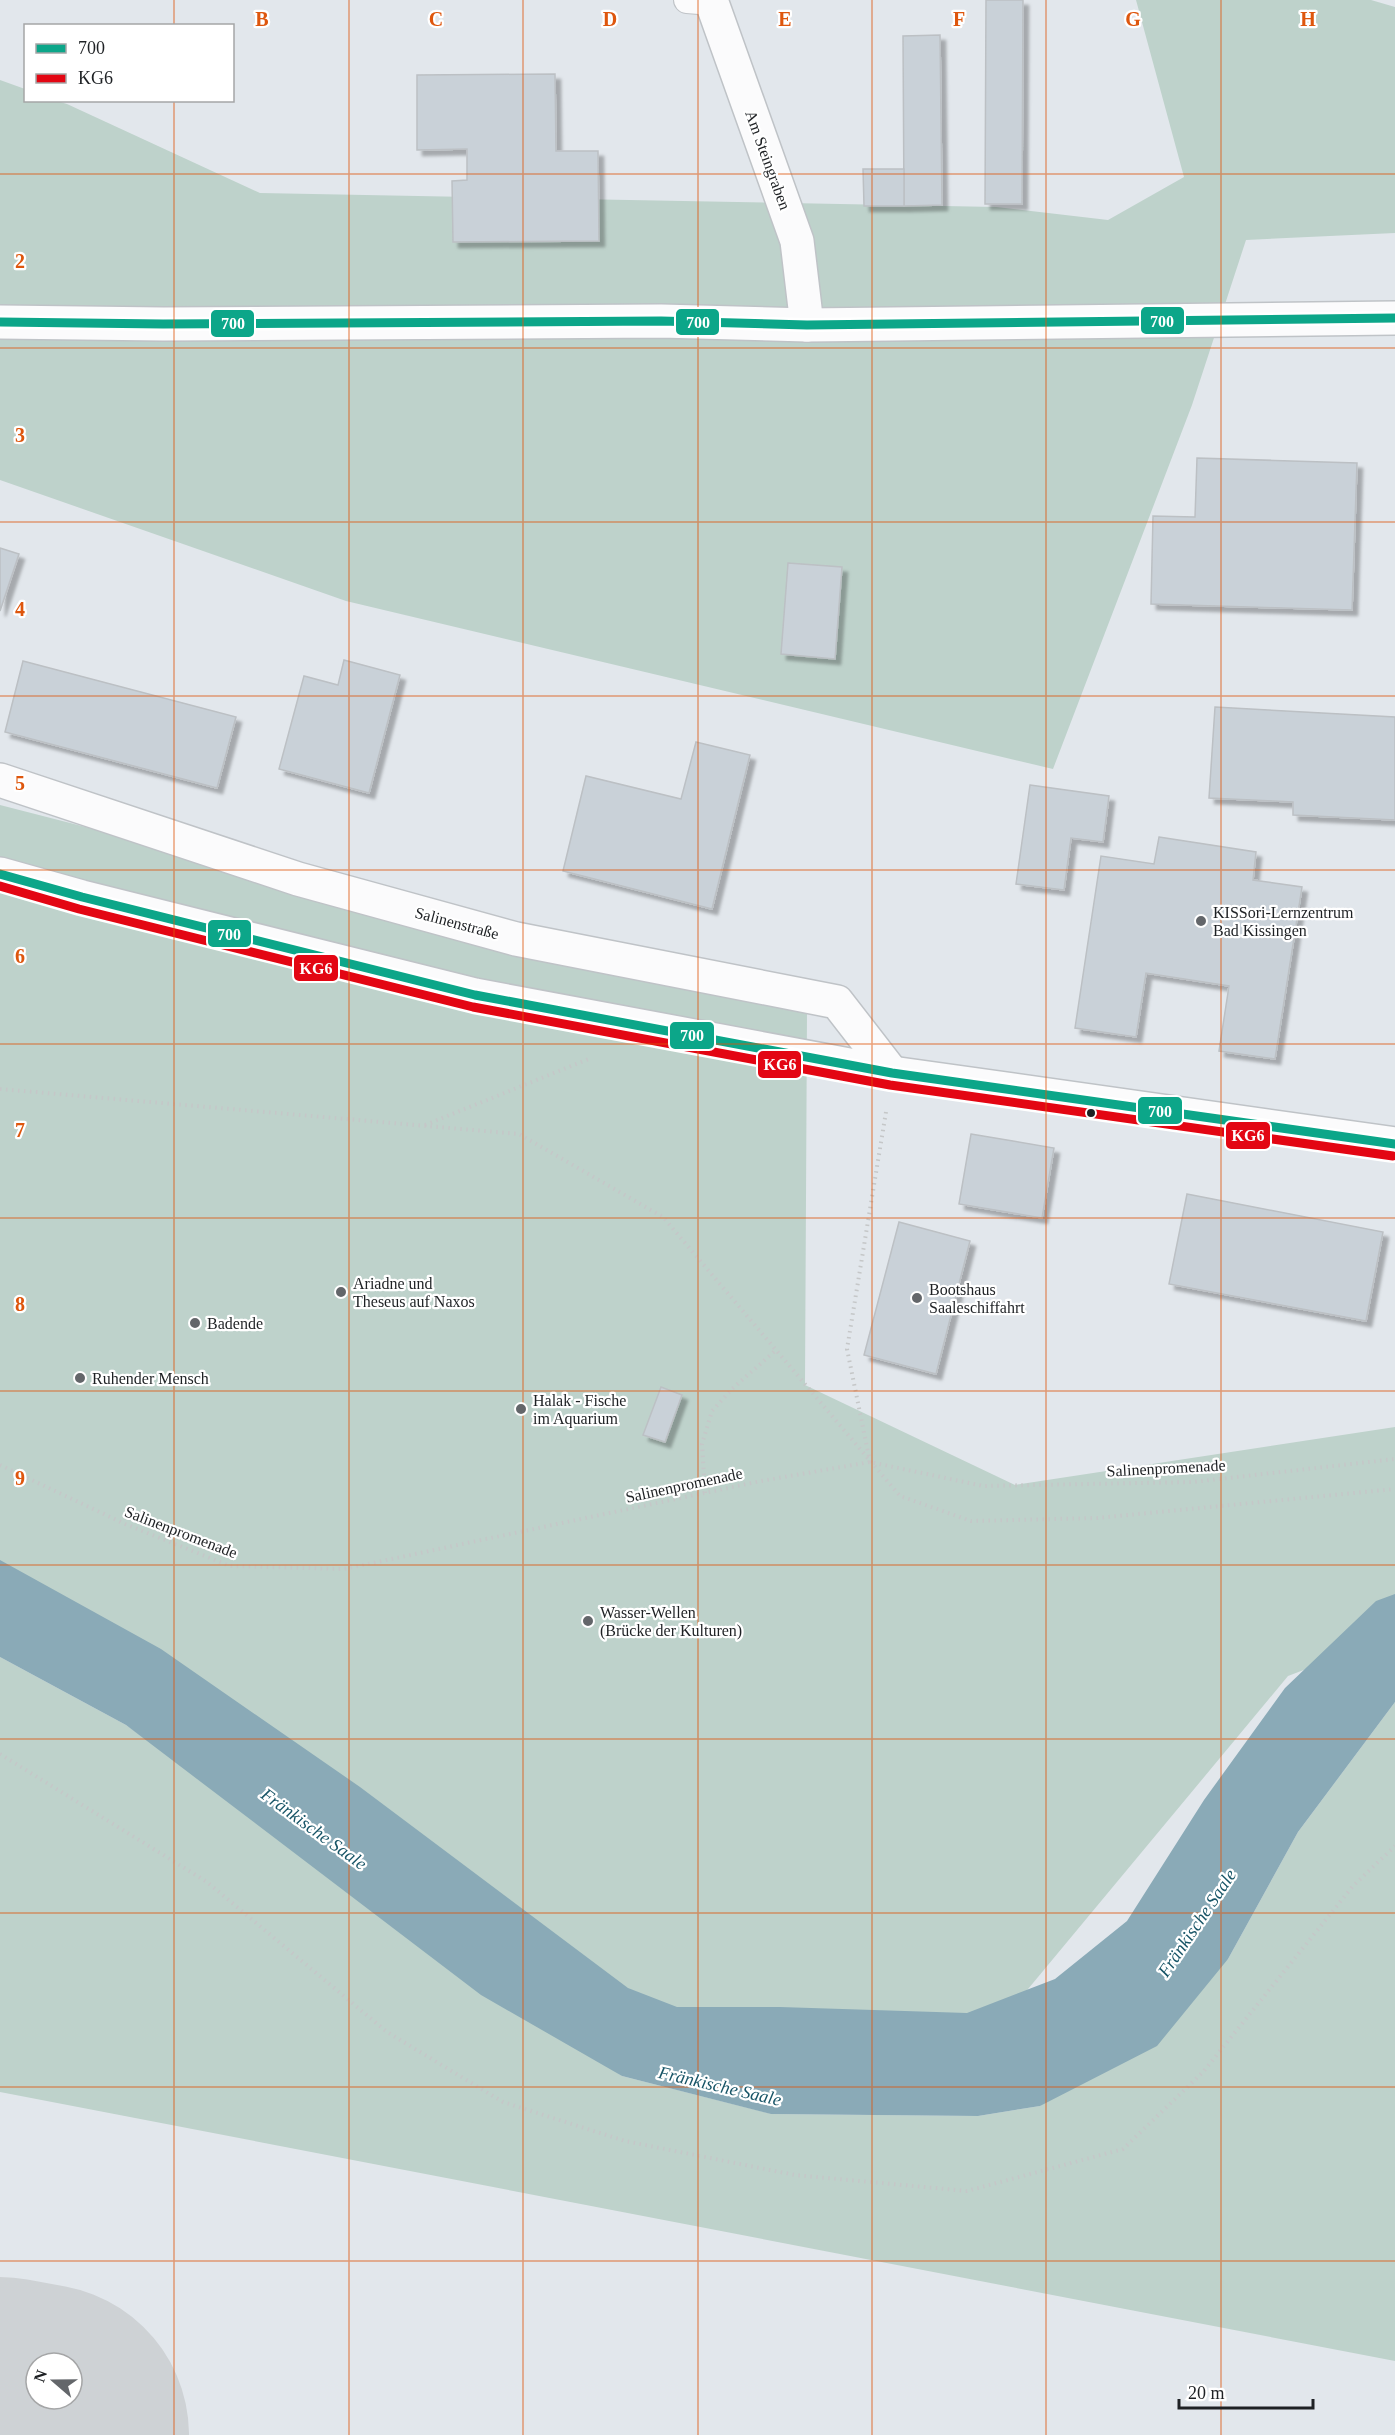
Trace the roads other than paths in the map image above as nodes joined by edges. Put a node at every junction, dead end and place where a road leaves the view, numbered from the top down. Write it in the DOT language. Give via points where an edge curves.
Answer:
graph roads {
  1 [pos="703,1"];
  2 [pos="1395,318"];
  3 [pos="0,322"];
  4 [pos="807,325"];
  5 [pos="0,780"];
  6 [pos="0,874"];
  7 [pos="892,1073"];
  8 [pos="1395,1144"];
  1 -- 4 [label="street, Am Steingraben" via="797,241"];
  2 -- 4 [label="street"];
  3 -- 4 [label="street" via="661,321"];
  5 -- 7 [label="street, Salinenstraße" via="298,879 516,939 837,1002"];
  6 -- 7 [label="street" via="475,995"];
  7 -- 8 [label="street"];
}
